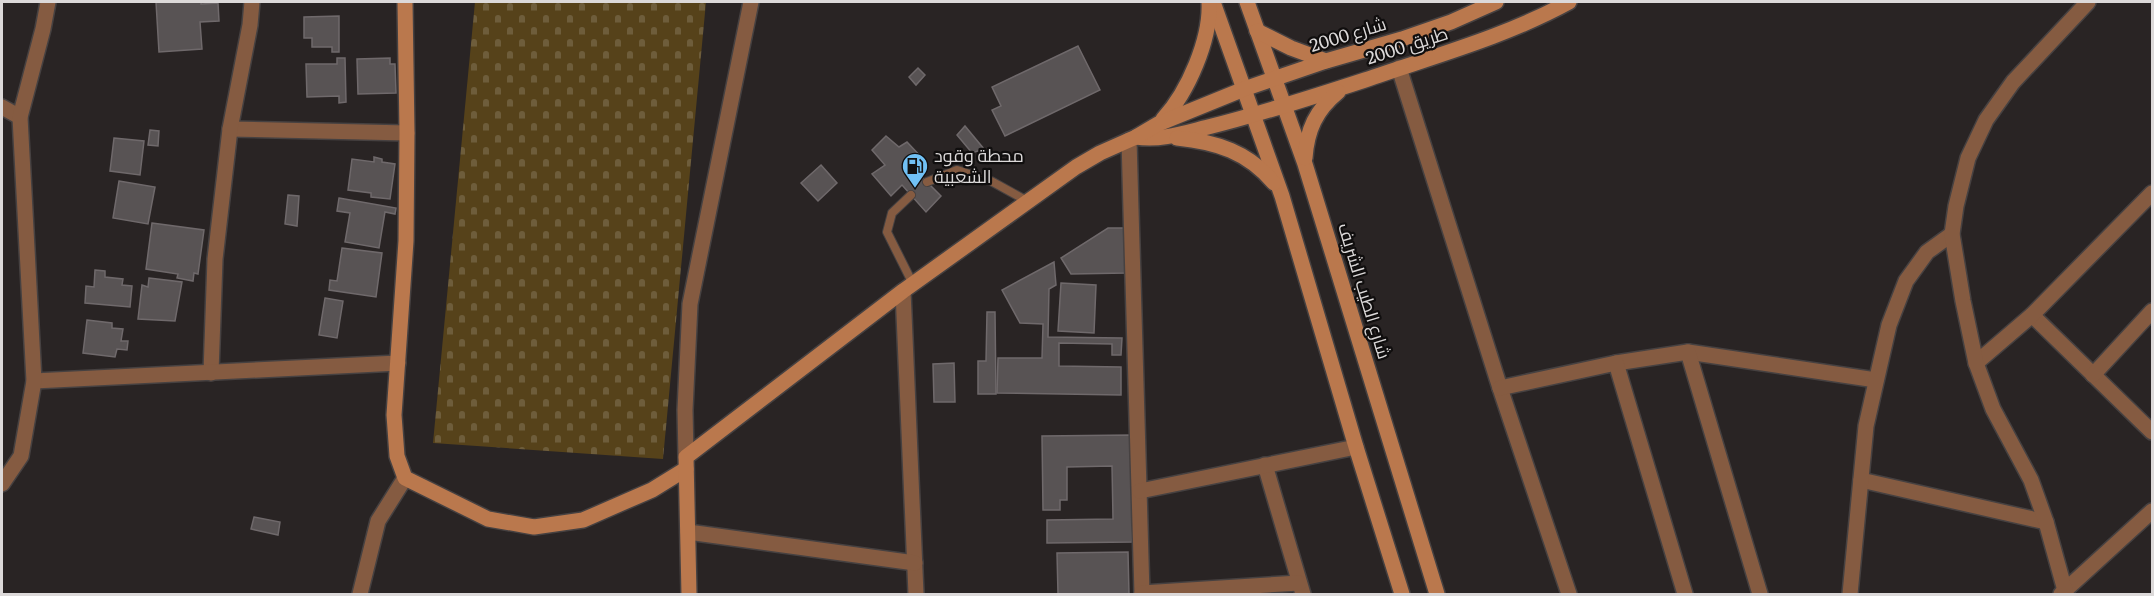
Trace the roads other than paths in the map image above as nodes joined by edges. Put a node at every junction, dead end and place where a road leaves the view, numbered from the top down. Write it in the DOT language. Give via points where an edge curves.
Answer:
graph roads {
  1 [pos="48,2"];
  2 [pos="252,2"];
  3 [pos="405,2"];
  4 [pos="751,2"];
  5 [pos="1209,2"];
  6 [pos="1214,2"];
  7 [pos="1247,2"];
  8 [pos="1496,2"];
  9 [pos="1569,2"];
  10 [pos="2088,2"];
  11 [pos="1257,31"];
  12 [pos="1326,61"];
  13 [pos="1399,68"];
  14 [pos="1275,79"];
  15 [pos="1362,81"];
  16 [pos="1244,89"];
  17 [pos="2,107"];
  18 [pos="1284,107"];
  19 [pos="1253,116"];
  20 [pos="20,117"];
  21 [pos="230,129"];
  22 [pos="1161,131"];
  23 [pos="407,133"];
  24 [pos="1132,139"];
  25 [pos="1305,164"];
  26 [pos="927,182"];
  27 [pos="2152,193"];
  28 [pos="911,195"];
  29 [pos="1282,196"];
  30 [pos="1029,202"];
  31 [pos="1952,234"];
  32 [pos="908,287"];
  33 [pos="2152,311"];
  34 [pos="2032,315"];
  35 [pos="1688,352"];
  36 [pos="398,363"];
  37 [pos="1616,363"];
  38 [pos="1976,363"];
  39 [pos="211,373"];
  40 [pos="2093,375"];
  41 [pos="1876,380"];
  42 [pos="34,381"];
  43 [pos="1500,388"];
  44 [pos="2152,432"];
  45 [pos="1356,447"];
  46 [pos="686,463"];
  47 [pos="1264,465"];
  48 [pos="405,478"];
  49 [pos="1861,480"];
  50 [pos="2,484"];
  51 [pos="1140,491"];
  52 [pos="2152,511"];
  53 [pos="2046,522"];
  54 [pos="688,532"];
  55 [pos="915,563"];
  56 [pos="1301,589"];
  57 [pos="2064,593"];
  58 [pos="360,594"];
  59 [pos="689,594"];
  60 [pos="916,594"];
  61 [pos="1142,594"];
  62 [pos="1402,594"];
  63 [pos="1437,594"];
  64 [pos="1569,594"];
  65 [pos="1685,594"];
  66 [pos="1760,594"];
  67 [pos="1850,594"];
  1 -- 20 [label="street"];
  2 -- 21 [label="street"];
  3 -- 23 [label="street"];
  4 -- 46 [label="street" via="690,304 684,410"];
  5 -- 22 [label="street" via="1199,55"];
  6 -- 16 [label="street"];
  7 -- 11 [label="street, شارع الطيب الشريف"];
  8 -- 12 [label="street, شارع 2000" via="1451,22"];
  9 -- 13 [label="street, طريق 2000" via="1539,19 1460,50"];
  10 -- 31 [label="street" via="2013,82 1986,120 1968,158"];
  11 -- 12 [label="street"];
  11 -- 14 [label="street, شارع الطيب الشريف"];
  12 -- 14 [label="street, شارع 2000"];
  13 -- 15 [label="street, طريق 2000"];
  13 -- 43 [label="street"];
  14 -- 16 [label="street, شارع 2000"];
  14 -- 18 [label="street, شارع الطيب الشريف"];
  15 -- 18 [label="street, طريق 2000"];
  15 -- 25 [label="street" via="1342,89 1325,103 1306,142"];
  16 -- 19 [label="street"];
  16 -- 22 [label="street, شارع 2000"];
  17 -- 20 [label="street"];
  18 -- 19 [label="street, طريق 2000"];
  18 -- 25 [label="street, شارع الطيب الشريف"];
  19 -- 22 [label="street, طريق 2000"];
  19 -- 29 [label="street"];
  20 -- 42 [label="street"];
  21 -- 23 [label="street"];
  21 -- 39 [label="street" via="215,259"];
  22 -- 24 [label="street"];
  22 -- 29 [label="street" via="1234,151 1259,167"];
  23 -- 36 [label="street" via="406,241"];
  24 -- 30 [label="street" via="1084,162"];
  24 -- 51 [label="street"];
  25 -- 63 [label="street, شارع الطيب الشريف"];
  26 -- 30 [label="lane" via="957,170 991,181"];
  27 -- 34 [label="street"];
  28 -- 32 [label="lane" via="892,213 887,232"];
  29 -- 45 [label="street"];
  30 -- 32 [label="street"];
  31 -- 38 [label="street"];
  31 -- 41 [label="street" via="1926,252 1906,281 1889,325"];
  32 -- 46 [label="street"];
  32 -- 55 [label="street"];
  33 -- 40 [label="street"];
  34 -- 38 [label="street"];
  34 -- 40 [label="street"];
  35 -- 37 [label="street"];
  35 -- 41 [label="street"];
  35 -- 66 [label="street"];
  36 -- 39 [label="street"];
  36 -- 48 [label="street" via="394,414 397,456"];
  37 -- 43 [label="street"];
  37 -- 65 [label="street"];
  38 -- 53 [label="street" via="1993,409 2031,480"];
  39 -- 42 [label="street"];
  40 -- 44 [label="street"];
  41 -- 49 [label="street" via="1866,426"];
  42 -- 50 [label="street" via="21,456"];
  43 -- 64 [label="street"];
  45 -- 47 [label="street"];
  45 -- 62 [label="street"];
  46 -- 48 [label="street" via="652,490 583,520 534,527 488,519"];
  46 -- 54 [label="street"];
  47 -- 51 [label="street"];
  47 -- 56 [label="street"];
  48 -- 58 [label="street" via="378,521"];
  49 -- 53 [label="street"];
  49 -- 67 [label="street"];
  51 -- 61 [label="street"];
  52 -- 57 [label="street"];
  53 -- 57 [label="street"];
  54 -- 55 [label="street"];
  54 -- 59 [label="street"];
  55 -- 60 [label="street"];
  56 -- 61 [label="street"];
}
